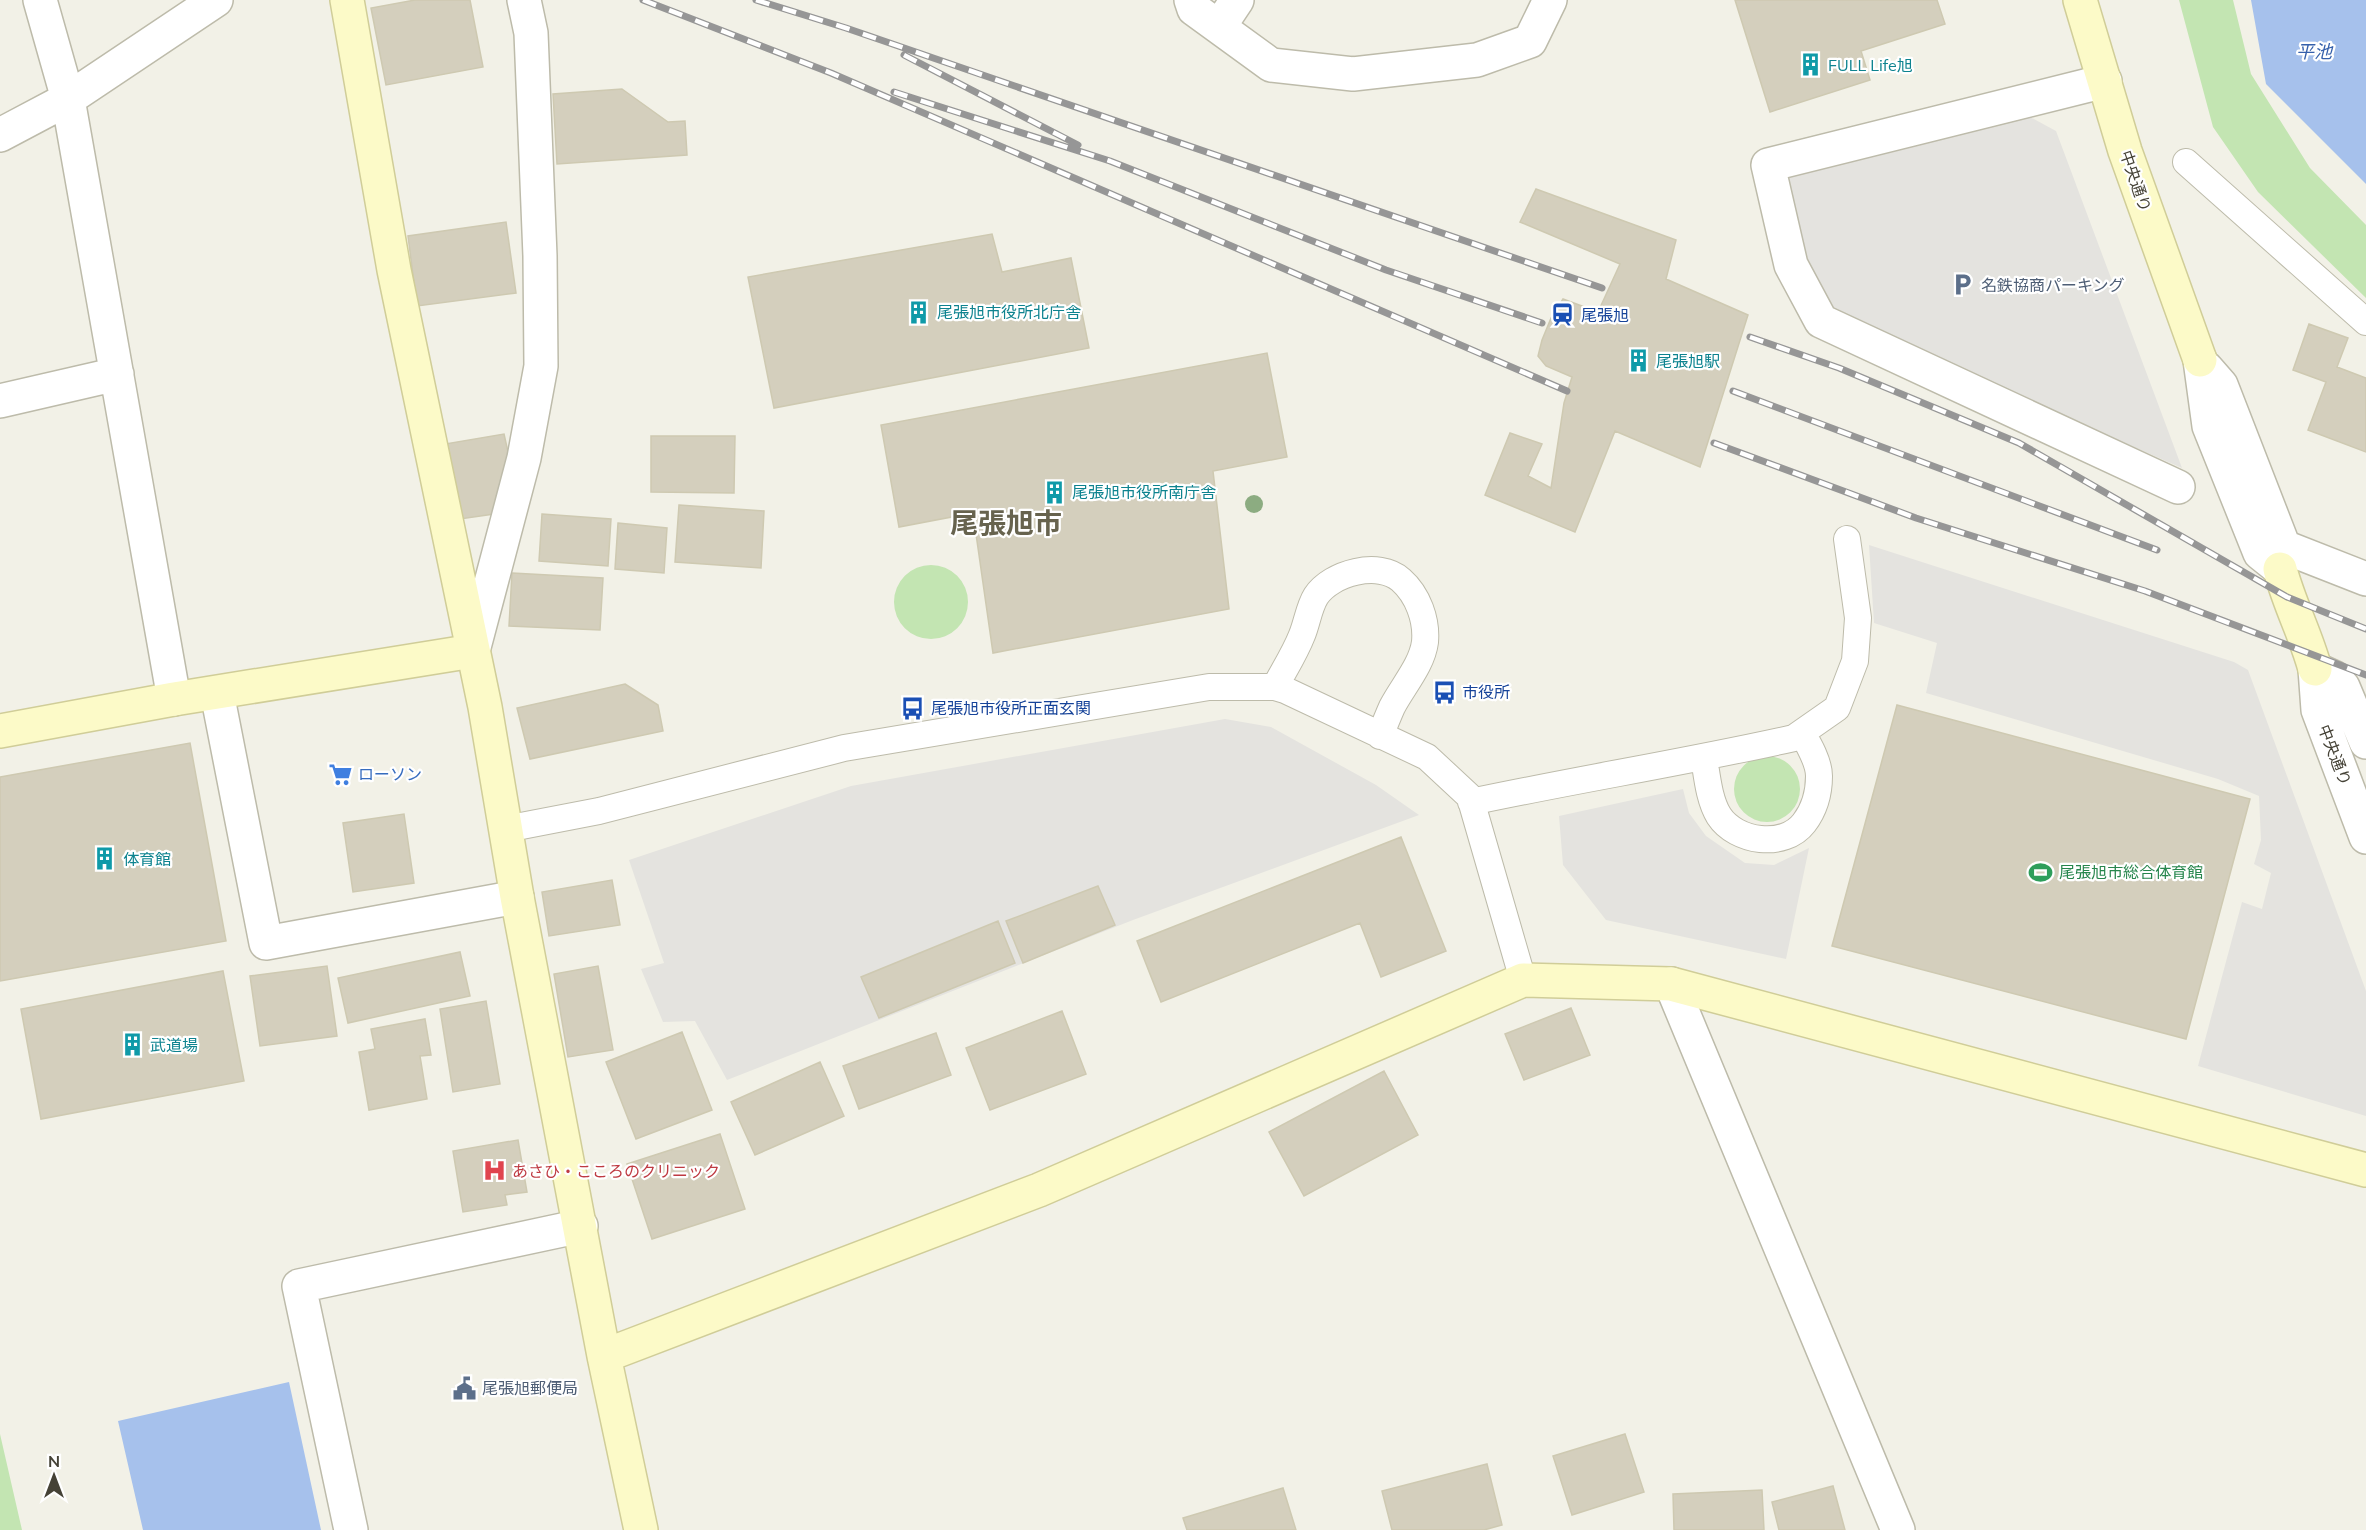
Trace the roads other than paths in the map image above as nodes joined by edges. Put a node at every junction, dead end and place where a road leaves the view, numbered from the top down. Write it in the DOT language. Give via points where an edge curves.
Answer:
graph roads {
  1 [pos="40,0"];
  2 [pos="216,0"];
  3 [pos="347,0"];
  4 [pos="524,0"];
  5 [pos="1191,0"];
  6 [pos="1237,0"];
  7 [pos="1550,0"];
  8 [pos="2080,0"];
  9 [pos="1219,27"];
  10 [pos="2105,81"];
  11 [pos="68,99"];
  12 [pos="0,135"];
  13 [pos="2186,162"];
  14 [pos="2366,322"];
  15 [pos="117,374"];
  16 [pos="0,401"];
  17 [pos="2178,487"];
  18 [pos="1847,539"];
  19 [pos="2281,557"];
  20 [pos="2366,579"];
  21 [pos="473,651"];
  22 [pos="2315,669"];
  23 [pos="1275,687"];
  24 [pos="217,693"];
  25 [pos="174,699"];
  26 [pos="0,731"];
  27 [pos="1802,733"];
  28 [pos="1380,736"];
  29 [pos="2366,742"];
  30 [pos="1704,758"];
  31 [pos="1471,802"];
  32 [pos="507,829"];
  33 [pos="2366,837"];
  34 [pos="517,897"];
  35 [pos="1523,980"];
  36 [pos="1671,984"];
  37 [pos="2366,1170"];
  38 [pos="581,1226"];
  39 [pos="604,1356"];
  40 [pos="351,1530"];
  41 [pos="640,1530"];
  42 [pos="1898,1530"];
  1 -- 11 [label="street"];
  2 -- 11 [label="street"];
  3 -- 21 [label="street" via="393,270"];
  4 -- 21 [label="street" via="531,33 541,366 524,458"];
  5 -- 9 [label="street" via="1194,9"];
  6 -- 9 [label="street"];
  7 -- 9 [label="street" via="1530,42 1477,60 1353,74 1270,65"];
  8 -- 10 [label="street, 中央通り"];
  10 -- 17 [label="street" via="1768,165 1791,265 1821,321"];
  10 -- 19 [label="street, 中央通り" via="2125,151 2200,360 2209,426 2260,553"];
  11 -- 12 [label="street"];
  11 -- 15 [label="street"];
  13 -- 14 [label="lane"];
  15 -- 16 [label="street"];
  15 -- 25 [label="street"];
  18 -- 27 [label="lane" via="1858,618 1855,661 1837,708"];
  19 -- 20 [label="street"];
  19 -- 22 [label="street, 中央通り" via="2287,597"];
  21 -- 24 [label="street"];
  21 -- 32 [label="street"];
  22 -- 29 [label="street, 中央通り" via="2335,678 2343,687"];
  22 -- 33 [label="street, 中央通り" via="2318,710"];
  23 -- 28 [label="lane"];
  23 -- 28 [label="lane" via="1301,637 1316,596 1334,578 1355,571 1382,572 1400,578 1417,600 1425,642"];
  23 -- 32 [label="lane" via="1209,687 844,748 600,811"];
  24 -- 25 [label="street"];
  24 -- 34 [label="street" via="266,943"];
  25 -- 26 [label="street"];
  27 -- 30 [label="lane"];
  27 -- 30 [label="lane" via="1820,774 1817,801 1803,825 1781,838 1752,839 1729,828 1719,815 1709,787"];
  28 -- 31 [label="lane" via="1427,757"];
  30 -- 31 [label="lane"];
  31 -- 35 [label="lane"];
  32 -- 34 [label="street"];
  34 -- 38 [label="street"];
  35 -- 36 [label="street"];
  35 -- 39 [label="street" via="1040,1190"];
  36 -- 37 [label="street"];
  36 -- 42 [label="street"];
  38 -- 39 [label="street"];
  38 -- 40 [label="street" via="299,1286"];
  39 -- 41 [label="street"];
}
